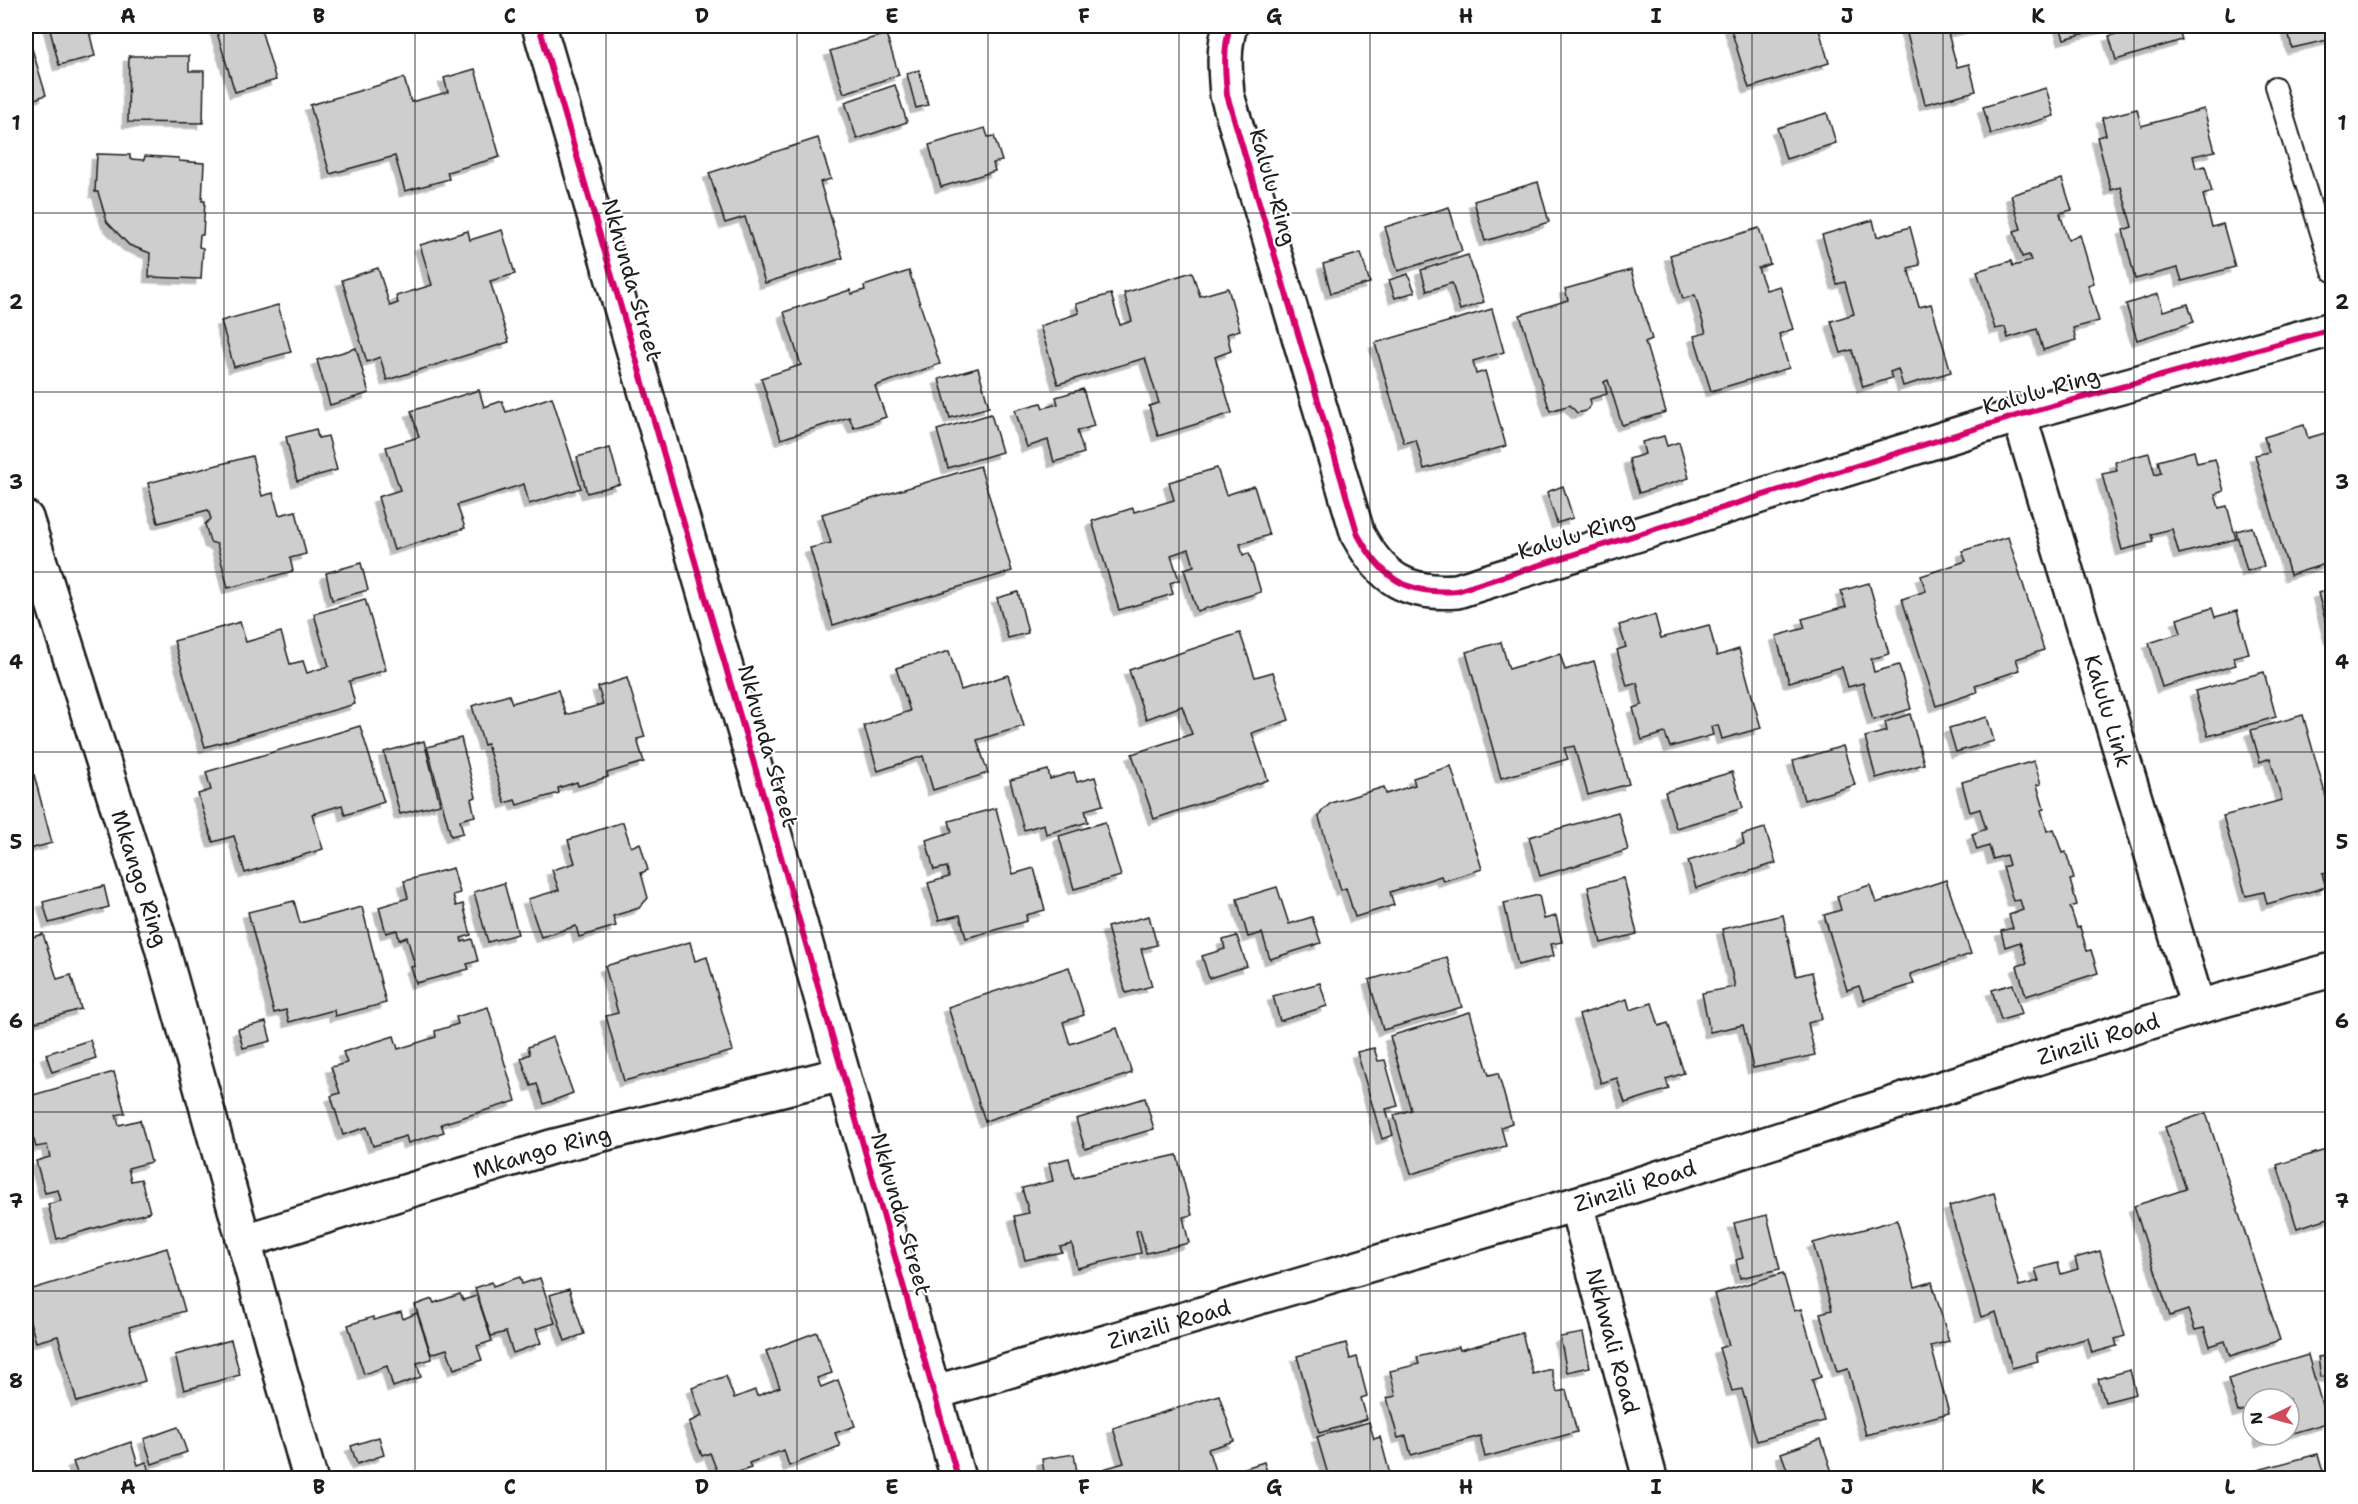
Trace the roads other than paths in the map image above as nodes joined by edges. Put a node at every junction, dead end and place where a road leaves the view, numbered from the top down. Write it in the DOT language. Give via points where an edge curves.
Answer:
graph roads {
  1 [pos="539,26"];
  2 [pos="1230,26"];
  3 [pos="2275,86"];
  4 [pos="2332,272"];
  5 [pos="2332,329"];
  6 [pos="2019,415"];
  7 [pos="26,518"];
  8 [pos="2332,970"];
  9 [pos="2198,1007"];
  10 [pos="842,1074"];
  11 [pos="1576,1204"];
  12 [pos="245,1241"];
  13 [pos="933,1393"];
  14 [pos="310,1479"];
  15 [pos="958,1479"];
  16 [pos="1650,1479"];
  1 -- 10 [label="street, Nkhunda Street"];
  2 -- 6 [label="street, Kalulu Ring" via="1224,62 1227,95 1358,535 1370,558 1388,575 1410,587 1432,593 1457,591"];
  3 -- 4 [label="lane"];
  5 -- 6 [label="street, Kalulu Ring"];
  6 -- 9 [label="street, Kalulu Link"];
  7 -- 12 [label="street, Mkango Ring" via="161,944"];
  8 -- 9 [label="street, Zinzili Road"];
  9 -- 11 [label="street, Zinzili Road"];
  10 -- 12 [label="street, Mkango Ring" via="551,1147"];
  10 -- 13 [label="street, Nkhunda Street"];
  11 -- 13 [label="street, Zinzili Road"];
  11 -- 16 [label="street, Nkhwali Road"];
  12 -- 14 [label="street, Mkango Ring"];
  13 -- 15 [label="street, Nkhunda Street"];
}
